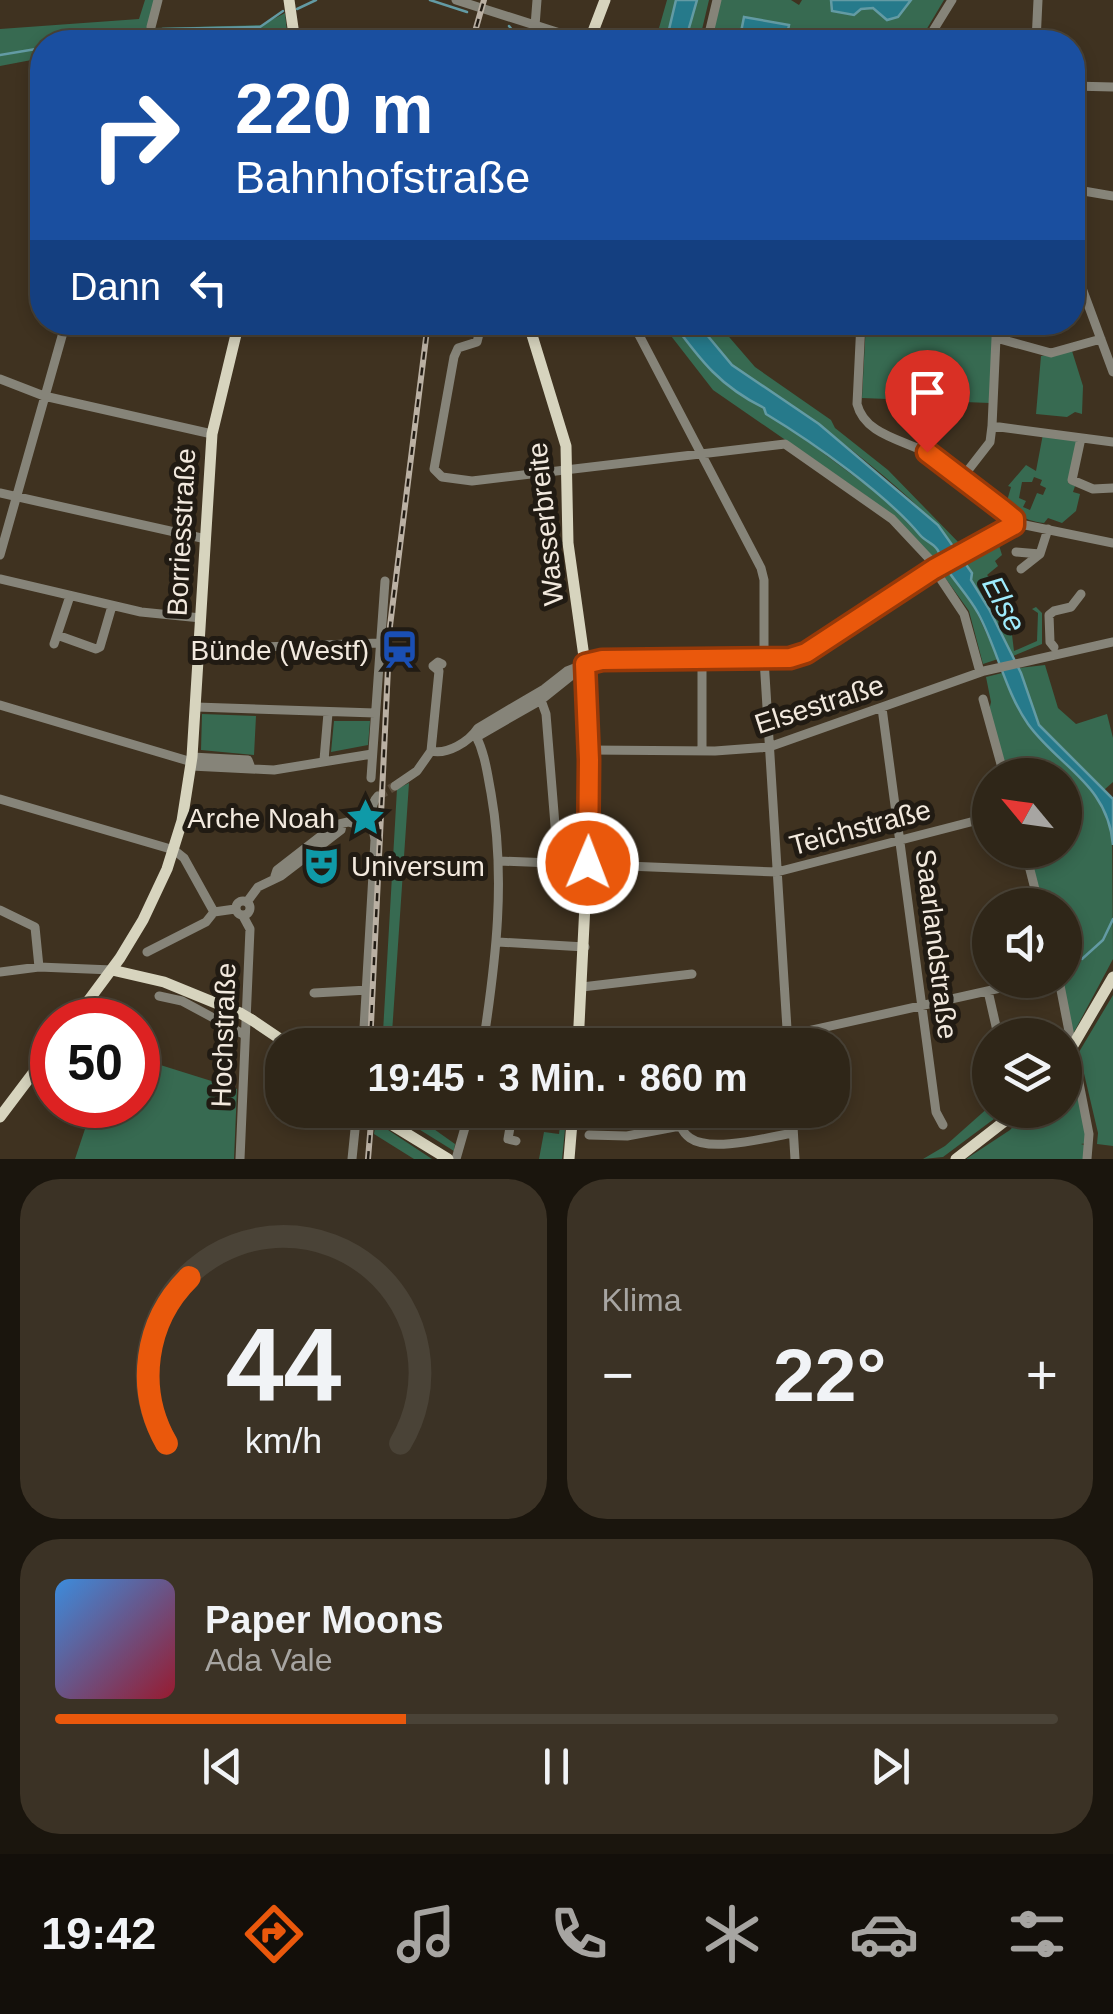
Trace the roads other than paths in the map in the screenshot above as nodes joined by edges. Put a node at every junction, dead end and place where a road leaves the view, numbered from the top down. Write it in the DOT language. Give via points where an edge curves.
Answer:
graph roads {
  1 [pos="158,0"];
  2 [pos="289,0"];
  3 [pos="456,0"];
  4 [pos="537,0"];
  5 [pos="605,0"];
  6 [pos="718,0"];
  7 [pos="952,0"];
  8 [pos="1038,0"];
  9 [pos="535,26"];
  10 [pos="151,27"];
  11 [pos="294,30"];
  12 [pos="548,30"];
  13 [pos="594,30"];
  14 [pos="710,30"];
  15 [pos="933,30"];
  16 [pos="1037,30"];
  17 [pos="1085,87"];
  18 [pos="1113,88"];
  19 [pos="1085,191"];
  20 [pos="1113,196"];
  21 [pos="1085,288"];
  22 [pos="62,335"];
  23 [pos="236,335"];
  24 [pos="479,335"];
  25 [pos="532,335"];
  26 [pos="640,335"];
  27 [pos="860,335"];
  28 [pos="1101,339"];
  29 [pos="1113,371"];
  30 [pos="0,379"];
  31 [pos="44,396"];
  32 [pos="992,426"];
  33 [pos="212,434"];
  34 [pos="1080,438"];
  35 [pos="1113,442"];
  36 [pos="702,454"];
  37 [pos="567,469"];
  38 [pos="962,478"];
  39 [pos="1113,488"];
  40 [pos="0,494"];
  41 [pos="16,496"];
  42 [pos="1018,524"];
  43 [pos="1046,533"];
  44 [pos="206,539"];
  45 [pos="1113,544"];
  46 [pos="1016,552"];
  47 [pos="1040,554"];
  48 [pos="0,555"];
  49 [pos="937,567"];
  50 [pos="1021,569"];
  51 [pos="0,578"];
  52 [pos="385,581"];
  53 [pos="1081,594"];
  54 [pos="70,596"];
  55 [pos="112,606"];
  56 [pos="201,618"];
  57 [pos="1113,639"];
  58 [pos="380,642"];
  59 [pos="199,648"];
  60 [pos="1055,652"];
  61 [pos="702,659"];
  62 [pos="764,659"];
  63 [pos="585,664"];
  64 [pos="984,671"];
  65 [pos="438,672"];
  66 [pos="983,699"];
  67 [pos="541,700"];
  68 [pos="0,705"];
  69 [pos="196,707"];
  70 [pos="882,708"];
  71 [pos="328,713"];
  72 [pos="375,713"];
  73 [pos="474,734"];
  74 [pos="770,748"];
  75 [pos="589,750"];
  76 [pos="702,750"];
  77 [pos="431,751"];
  78 [pos="372,754"];
  79 [pos="999,758"];
  80 [pos="324,760"];
  81 [pos="192,761"];
  82 [pos="370,778"];
  83 [pos="395,786"];
  84 [pos="378,796"];
  85 [pos="0,799"];
  86 [pos="972,822"];
  87 [pos="372,828"];
  88 [pos="900,840"];
  89 [pos="174,850"];
  90 [pos="500,861"];
  91 [pos="558,862"];
  92 [pos="588,863"];
  93 [pos="777,872"];
  94 [pos="0,910"];
  95 [pos="214,912"];
  96 [pos="239,912"];
  97 [pos="498,942"];
  98 [pos="584,948"];
  99 [pos="148,952"];
  100 [pos="39,968"];
  101 [pos="112,970"];
  102 [pos="0,972"];
  103 [pos="692,974"];
  104 [pos="1113,978"];
  105 [pos="582,987"];
  106 [pos="368,990"];
  107 [pos="314,993"];
  108 [pos="972,995"];
  109 [pos="159,996"];
  110 [pos="91,998"];
  111 [pos="1064,998"];
  112 [pos="922,1006"];
  113 [pos="364,1028"];
  114 [pos="485,1028"];
  115 [pos="579,1028"];
  116 [pos="787,1028"];
  117 [pos="835,1028"];
  118 [pos="265,1029"];
  119 [pos="1082,1032"];
  120 [pos="245,1035"];
  121 [pos="30,1080"];
  122 [pos="0,1117"];
  123 [pos="942,1125"];
  124 [pos="355,1128"];
  125 [pos="397,1128"];
  126 [pos="465,1128"];
  127 [pos="510,1128"];
  128 [pos="572,1128"];
  129 [pos="669,1128"];
  130 [pos="682,1128"];
  131 [pos="794,1128"];
  132 [pos="996,1128"];
  133 [pos="794,1133"];
  134 [pos="589,1136"];
  135 [pos="516,1141"];
  136 [pos="444,1157"];
  137 [pos="240,1159"];
  138 [pos="352,1159"];
  139 [pos="456,1159"];
  140 [pos="569,1159"];
  141 [pos="795,1159"];
  142 [pos="956,1159"];
  143 [pos="1086,1159"];
  1 -- 10 [label="street"];
  2 -- 11 [label="main road"];
  3 -- 9 [label="street"];
  4 -- 9 [label="street"];
  5 -- 13 [label="main road"];
  6 -- 14 [label="street"];
  7 -- 15 [label="street"];
  8 -- 16 [label="street"];
  9 -- 12 [label="street"];
  17 -- 18 [label="street"];
  19 -- 20 [label="street"];
  21 -- 28 [label="street"];
  22 -- 31 [label="street"];
  23 -- 33 [label="main road, Borriesstraße"];
  24 -- 37 [label="street" via="455,352 434,468 442,477 464,481"];
  25 -- 37 [label="main road, Wasserbreite"];
  26 -- 36 [label="street"];
  27 -- 38 [label="street" via="861,416"];
  28 -- 29 [label="street"];
  28 -- 32 [label="street" via="1051,352 996,338"];
  30 -- 31 [label="street"];
  31 -- 33 [label="street"];
  31 -- 41 [label="street"];
  32 -- 34 [label="street"];
  32 -- 38 [label="street" via="990,442"];
  33 -- 44 [label="main road, Borriesstraße"];
  34 -- 35 [label="street"];
  34 -- 39 [label="street" via="1072,480"];
  36 -- 37 [label="street"];
  36 -- 49 [label="street" via="785,444 892,520"];
  36 -- 62 [label="street" via="761,568"];
  37 -- 63 [label="main road, Wasserbreite" via="568,542"];
  38 -- 42 [label="street"];
  40 -- 41 [label="street"];
  41 -- 44 [label="street"];
  41 -- 48 [label="street"];
  42 -- 43 [label="street"];
  42 -- 49 [label="street"];
  43 -- 45 [label="street"];
  43 -- 47 [label="street"];
  44 -- 56 [label="main road, Borriesstraße"];
  46 -- 47 [label="street"];
  47 -- 50 [label="street"];
  49 -- 62 [label="street" via="806,653"];
  49 -- 64 [label="street" via="964,614"];
  51 -- 54 [label="street"];
  52 -- 58 [label="street"];
  53 -- 60 [label="street" via="1071,607 1054,610 1049,623"];
  54 -- 55 [label="street"];
  54 -- 55 [label="street" via="56,640 100,647"];
  55 -- 56 [label="street"];
  56 -- 59 [label="main road, Borriesstraße"];
  57 -- 60 [label="street, Elsestraße"];
  58 -- 59 [label="street"];
  58 -- 72 [label="street"];
  59 -- 69 [label="main road, Borriesstraße"];
  60 -- 64 [label="street, Elsestraße"];
  61 -- 62 [label="street"];
  61 -- 63 [label="street"];
  61 -- 76 [label="street"];
  62 -- 74 [label="street"];
  63 -- 67 [label="street"];
  63 -- 73 [label="street"];
  63 -- 75 [label="main road, Wasserbreite"];
  64 -- 70 [label="street, Elsestraße"];
  65 -- 77 [label="street"];
  66 -- 79 [label="street"];
  67 -- 73 [label="street"];
  67 -- 91 [label="street"];
  68 -- 81 [label="street"];
  69 -- 71 [label="street"];
  69 -- 81 [label="main road, Borriesstraße"];
  70 -- 74 [label="street, Elsestraße"];
  70 -- 88 [label="street, Saarlandstraße"];
  71 -- 72 [label="street"];
  71 -- 80 [label="street"];
  72 -- 78 [label="street"];
  73 -- 77 [label="street" via="444,752"];
  73 -- 90 [label="street" via="485,760"];
  74 -- 76 [label="street, Elsestraße"];
  74 -- 93 [label="street"];
  75 -- 76 [label="street, Elsestraße"];
  75 -- 92 [label="main road, Wasserbreite"];
  77 -- 83 [label="street"];
  78 -- 80 [label="street"];
  78 -- 82 [label="street"];
  80 -- 81 [label="street" via="274,770 252,768 248,760"];
  81 -- 89 [label="main road, Borriesstraße"];
  84 -- 87 [label="street"];
  85 -- 89 [label="street"];
  86 -- 88 [label="street, Teichstraße"];
  87 -- 96 [label="street" via="342,825 240,901"];
  87 -- 106 [label="street"];
  88 -- 93 [label="street, Teichstraße"];
  88 -- 112 [label="street, Saarlandstraße"];
  89 -- 95 [label="street"];
  89 -- 101 [label="main road, Borriesstraße"];
  90 -- 91 [label="street, Teichstraße"];
  90 -- 97 [label="street"];
  91 -- 92 [label="street, Teichstraße"];
  92 -- 93 [label="street, Teichstraße"];
  92 -- 98 [label="main road, Wasserbreite"];
  93 -- 116 [label="street"];
  94 -- 100 [label="street" via="35,927"];
  95 -- 96 [label="street"];
  95 -- 99 [label="street"];
  96 -- 120 [label="street, Hochstraße" via="250,930"];
  97 -- 98 [label="street"];
  97 -- 114 [label="street"];
  98 -- 105 [label="main road, Wasserbreite"];
  100 -- 101 [label="street"];
  100 -- 102 [label="street"];
  101 -- 110 [label="main road, Borriesstraße"];
  101 -- 118 [label="main road" via="164,982"];
  103 -- 105 [label="street"];
  104 -- 119 [label="main road, bridge"];
  105 -- 115 [label="main road, Wasserbreite"];
  106 -- 107 [label="street"];
  106 -- 113 [label="street"];
  108 -- 112 [label="street"];
  109 -- 120 [label="street"];
  111 -- 143 [label="street" via="1090,1134"];
  112 -- 117 [label="street"];
  112 -- 123 [label="street, Saarlandstraße"];
  120 -- 137 [label="street, Hochstraße"];
  121 -- 122 [label="main road"];
  124 -- 138 [label="street"];
  125 -- 136 [label="main road, bridge"];
  126 -- 139 [label="street"];
  127 -- 135 [label="street" via="508,1139"];
  128 -- 140 [label="main road"];
  129 -- 134 [label="street"];
  130 -- 133 [label="street" via="708,1144"];
  131 -- 133 [label="street"];
  132 -- 142 [label="main road"];
  133 -- 141 [label="street"];
}
